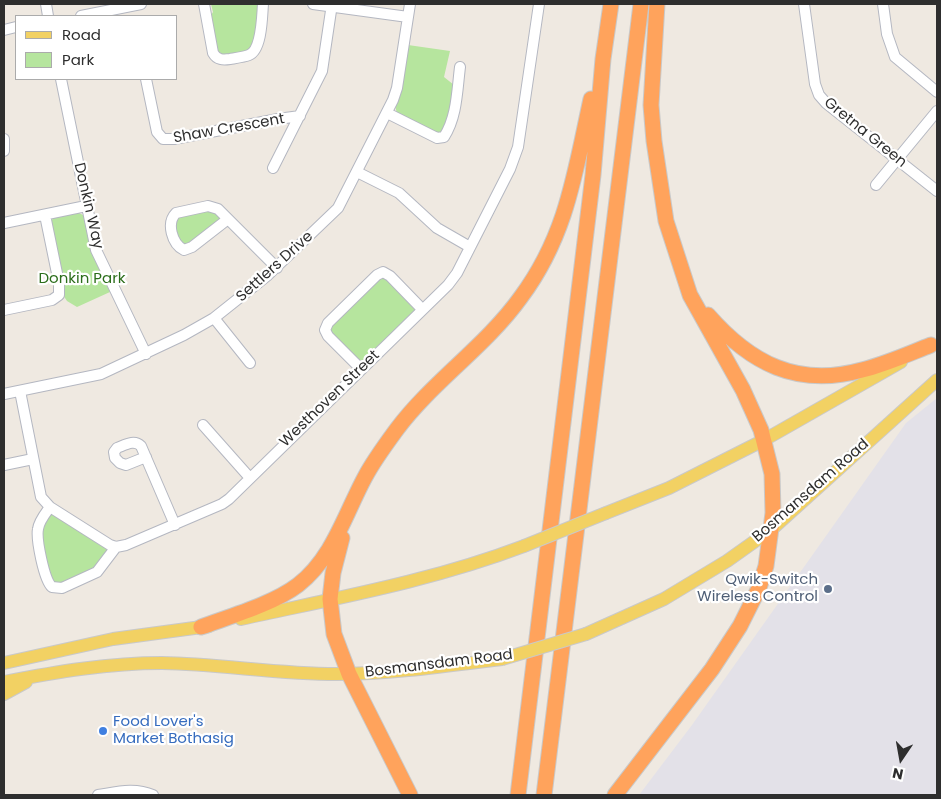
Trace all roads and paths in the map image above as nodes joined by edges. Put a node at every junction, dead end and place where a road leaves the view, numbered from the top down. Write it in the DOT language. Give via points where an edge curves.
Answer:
graph roads {
  1 [pos="204,4"];
  2 [pos="263,4"];
  3 [pos="314,4"];
  4 [pos="410,4"];
  5 [pos="539,4"];
  6 [pos="611,4"];
  7 [pos="641,4"];
  8 [pos="657,4"];
  9 [pos="804,4"];
  10 [pos="883,4"];
  11 [pos="332,5"];
  12 [pos="135,9"];
  13 [pos="89,15"];
  14 [pos="408,17"];
  15 [pos="603,59"];
  16 [pos="460,67"];
  17 [pos="61,80"];
  18 [pos="146,80"];
  19 [pos="937,92"];
  20 [pos="937,111"];
  21 [pos="387,114"];
  22 [pos="300,116"];
  23 [pos="4,139"];
  24 [pos="4,151"];
  25 [pos="897,159"];
  26 [pos="274,168"];
  27 [pos="357,172"];
  28 [pos="876,185"];
  29 [pos="937,191"];
  30 [pos="86,206"];
  31 [pos="45,215"];
  32 [pos="228,219"];
  33 [pos="4,223"];
  34 [pos="470,247"];
  35 [pos="277,268"];
  36 [pos="690,294"];
  37 [pos="422,309"];
  38 [pos="4,310"];
  39 [pos="214,318"];
  40 [pos="934,344"];
  41 [pos="146,354"];
  42 [pos="250,363"];
  43 [pos="361,369"];
  44 [pos="937,380"];
  45 [pos="20,391"];
  46 [pos="4,394"];
  47 [pos="203,425"];
  48 [pos="764,440"];
  49 [pos="146,457"];
  50 [pos="33,459"];
  51 [pos="4,465"];
  52 [pos="250,478"];
  53 [pos="354,499"];
  54 [pos="50,507"];
  55 [pos="175,525"];
  56 [pos="772,529"];
  57 [pos="116,547"];
  58 [pos="330,599"];
  59 [pos="201,627"];
  60 [pos="4,658"];
  61 [pos="25,658"];
  62 [pos="4,663"];
  63 [pos="52,672"];
  64 [pos="349,674"];
  65 [pos="4,682"];
  66 [pos="4,694"];
  67 [pos="98,795"];
  68 [pos="153,795"];
  69 [pos="410,795"];
  70 [pos="518,795"];
  71 [pos="544,795"];
  72 [pos="615,795"];
  1 -- 2 [label="street" via="213,53 222,60 254,52"];
  3 -- 11 [label="street"];
  4 -- 14 [label="street, Settlers Drive"];
  5 -- 34 [label="street, Westhoven Street" via="518,147"];
  6 -- 15 [label="highway"];
  7 -- 71 [label="highway"];
  8 -- 36 [label="highway" via="651,105 654,141 666,220"];
  9 -- 25 [label="street, Gretna Green" via="819,95"];
  10 -- 19 [label="street" via="887,34 895,57"];
  11 -- 14 [label="street"];
  11 -- 22 [label="street, Shaw Crescent" via="322,71"];
  12 -- 13 [label="street"];
  14 -- 21 [label="street, Settlers Drive" via="397,88"];
  15 -- 53 [label="highway" via="566,212 540,270 502,320 398,427"];
  15 -- 70 [label="highway" via="590,195"];
  16 -- 21 [label="street" via="455,108 444,137 437,138"];
  17 -- 30 [label="street, Donkin Way"];
  18 -- 22 [label="street, Shaw Crescent" via="157,132 163,139"];
  20 -- 25 [label="street"];
  21 -- 27 [label="street, Settlers Drive"];
  22 -- 26 [label="street, Shaw Crescent"];
  23 -- 24 [label="street"];
  25 -- 28 [label="street"];
  25 -- 29 [label="street, Gretna Green"];
  27 -- 34 [label="street" via="400,193 437,228"];
  27 -- 35 [label="street, Settlers Drive" via="338,208"];
  30 -- 31 [label="street"];
  30 -- 41 [label="street, Donkin Way" via="96,250"];
  31 -- 33 [label="street"];
  31 -- 38 [label="street" via="59,295 52,300"];
  32 -- 32 [label="street" via="218,208 210,206 176,213 171,222 175,242 181,248 192,247"];
  32 -- 35 [label="street"];
  34 -- 37 [label="street, Westhoven Street" via="448,285"];
  35 -- 39 [label="street, Settlers Drive"];
  36 -- 40 [label="highway" via="738,346 766,364 797,374 824,376 862,370"];
  36 -- 48 [label="highway" via="743,390"];
  37 -- 43 [label="street, Westhoven Street"];
  37 -- 43 [label="street" via="383,272 340,311 328,323 326,333"];
  39 -- 41 [label="street, Settlers Drive"];
  39 -- 42 [label="street"];
  40 -- 48 [label="main road"];
  41 -- 45 [label="street, Settlers Drive" via="101,374"];
  43 -- 52 [label="street, Westhoven Street"];
  44 -- 56 [label="main road, Bosmansdam Road"];
  45 -- 46 [label="street, Settlers Drive"];
  45 -- 50 [label="street"];
  47 -- 52 [label="street"];
  48 -- 56 [label="highway" via="772,474"];
  48 -- 58 [label="main road, bridge" via="669,488 490,559 395,586"];
  49 -- 55 [label="street"];
  50 -- 51 [label="street"];
  50 -- 54 [label="street" via="41,496"];
  52 -- 55 [label="street, Westhoven Street" via="222,504"];
  53 -- 58 [label="highway" via="338,549"];
  53 -- 59 [label="highway" via="325,557 305,579 256,606"];
  54 -- 57 [label="street"];
  54 -- 57 [label="street" via="37,530 46,578 52,587 62,588 97,572"];
  55 -- 57 [label="street, Westhoven Street"];
  56 -- 64 [label="main road, Bosmansdam Road, bridge" via="664,599 586,634 502,659"];
  56 -- 72 [label="highway" via="759,588 740,626 712,669"];
  58 -- 59 [label="main road"];
  58 -- 64 [label="highway" via="334,634"];
  59 -- 61 [label="main road"];
  60 -- 61 [label="main road"];
  61 -- 62 [label="main road"];
  63 -- 64 [label="main road, Bosmansdam Road" via="161,663"];
  63 -- 65 [label="main road, Bosmansdam Road"];
  63 -- 66 [label="main road"];
  64 -- 69 [label="highway"];
  67 -- 68 [label="street" via="130,790"];
}
